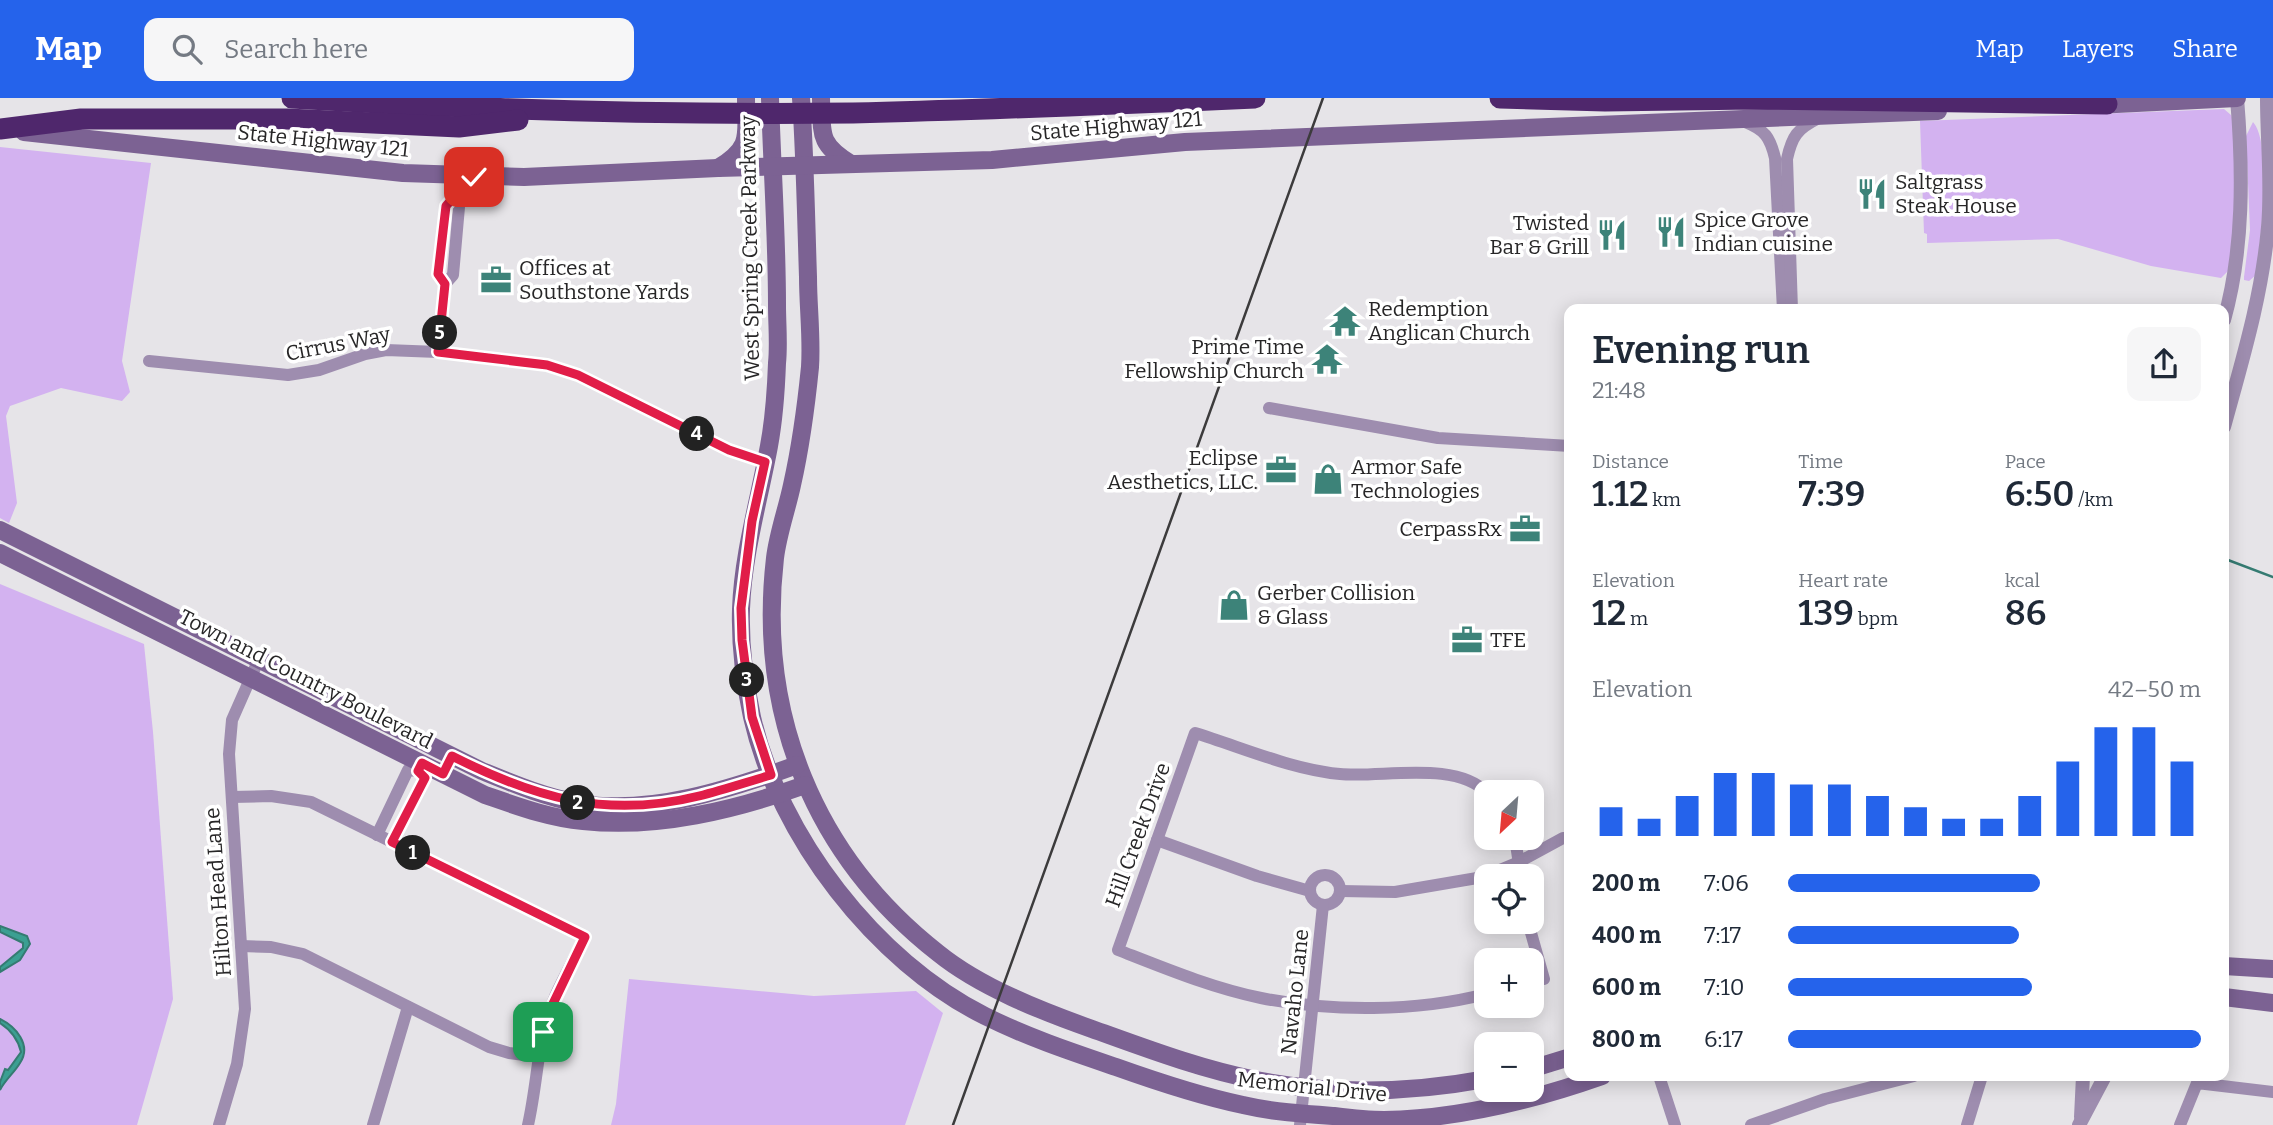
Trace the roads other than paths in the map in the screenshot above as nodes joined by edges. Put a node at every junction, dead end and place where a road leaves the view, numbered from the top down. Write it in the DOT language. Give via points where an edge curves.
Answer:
graph roads {
  1 [pos="292,98"];
  2 [pos="746,98"];
  3 [pos="770,98"];
  4 [pos="801,98"];
  5 [pos="821,98"];
  6 [pos="1255,98"];
  7 [pos="1500,98"];
  8 [pos="2237,98"];
  9 [pos="2267,98"];
  10 [pos="1238,99"];
  11 [pos="2108,104"];
  12 [pos="582,112"];
  13 [pos="1826,115"];
  14 [pos="1738,119"];
  15 [pos="0,130"];
  16 [pos="851,164"];
  17 [pos="805,167"];
  18 [pos="718,168"];
  19 [pos="772,168"];
  20 [pos="454,176"];
  21 [pos="1783,304"];
  22 [pos="1792,304"];
  23 [pos="2228,304"];
  24 [pos="438,352"];
  25 [pos="149,361"];
  26 [pos="1269,408"];
  27 [pos="2229,409"];
  28 [pos="1564,446"];
  29 [pos="765,462"];
  30 [pos="796,466"];
  31 [pos="0,530"];
  32 [pos="0,552"];
  33 [pos="259,659"];
  34 [pos="251,676"];
  35 [pos="452,756"];
  36 [pos="797,765"];
  37 [pos="420,767"];
  38 [pos="443,774"];
  39 [pos="771,775"];
  40 [pos="805,785"];
  41 [pos="1474,785"];
  42 [pos="780,794"];
  43 [pos="232,797"];
  44 [pos="588,813"];
  45 [pos="377,835"];
  46 [pos="1564,838"];
  47 [pos="1157,839"];
  48 [pos="392,842"];
  49 [pos="1517,850"];
  50 [pos="1519,862"];
  51 [pos="1310,891"];
  52 [pos="1340,891"];
  53 [pos="1323,905"];
  54 [pos="241,946"];
  55 [pos="2229,966"];
  56 [pos="2273,969"];
  57 [pos="1474,997"];
  58 [pos="2229,998"];
  59 [pos="2273,1003"];
  60 [pos="1312,1006"];
  61 [pos="408,1007"];
  62 [pos="985,1016"];
  63 [pos="540,1056"];
  64 [pos="1564,1059"];
  65 [pos="1544,1065"];
  66 [pos="1474,1081"];
  67 [pos="1587,1081"];
  68 [pos="1661,1081"];
  69 [pos="1894,1081"];
  70 [pos="1980,1081"];
  71 [pos="2083,1081"];
  72 [pos="2102,1081"];
  73 [pos="1304,1087"];
  74 [pos="2273,1092"];
  75 [pos="1300,1119"];
  76 [pos="2080,1124"];
  77 [pos="219,1125"];
  78 [pos="373,1125"];
  79 [pos="528,1125"];
  80 [pos="1675,1125"];
  81 [pos="1751,1125"];
  82 [pos="1967,1125"];
  83 [pos="2180,1125"];
  1 -- 12 [label="highway"];
  2 -- 18 [label="main road" via="744,148"];
  3 -- 19 [label="main road, West Spring Creek Parkway"];
  4 -- 17 [label="main road"];
  5 -- 16 [label="main road" via="825,144"];
  6 -- 10 [label="highway"];
  7 -- 11 [label="highway"];
  8 -- 11 [label="main road, State Highway 121"];
  8 -- 23 [label="street" via="2239,228"];
  9 -- 27 [label="street" via="2269,224 2253,321"];
  10 -- 12 [label="highway" via="855,113"];
  11 -- 13 [label="main road, State Highway 121"];
  12 -- 15 [label="highway" via="459,127 287,119 81,119"];
  13 -- 14 [label="main road, State Highway 121"];
  13 -- 22 [label="street" via="1804,125 1791,140 1787,159"];
  14 -- 16 [label="main road, State Highway 121" via="1185,142 992,160"];
  14 -- 21 [label="street" via="1758,127 1771,141"];
  15 -- 20 [label="main road, State Highway 121"];
  16 -- 17 [label="main road, State Highway 121"];
  17 -- 19 [label="main road, State Highway 121"];
  17 -- 30 [label="main road" via="810,360"];
  18 -- 19 [label="main road, State Highway 121"];
  18 -- 20 [label="main road, State Highway 121"];
  19 -- 29 [label="main road, West Spring Creek Parkway" via="778,360"];
  20 -- 24 [label="street" via="438,274 445,284"];
  24 -- 25 [label="street, Cirrus Way" via="386,350 288,375"];
  24 -- 29 [label="street, Cirrus Way" via="547,365 578,375 729,450"];
  26 -- 28 [label="street" via="1438,438"];
  29 -- 30 [label="main road"];
  29 -- 39 [label="main road, West Spring Creek Parkway" via="752,521 741,619 752,717"];
  30 -- 36 [label="main road" via="775,555 772,624 778,682"];
  31 -- 33 [label="main road, Town and Country Boulevard"];
  32 -- 34 [label="main road, Town and Country Boulevard"];
  33 -- 34 [label="street, Hilton Head Lane"];
  33 -- 35 [label="main road, Town and Country Boulevard"];
  34 -- 37 [label="main road, Town and Country Boulevard"];
  34 -- 43 [label="street, Hilton Head Lane" via="232,720"];
  35 -- 38 [label="main road"];
  35 -- 44 [label="main road, Town and Country Boulevard"];
  36 -- 39 [label="main road, Town and Country Boulevard"];
  36 -- 40 [label="main road"];
  37 -- 38 [label="main road, Town and Country Boulevard"];
  37 -- 45 [label="street" via="408,770"];
  37 -- 48 [label="street" via="425,778"];
  38 -- 44 [label="main road, Town and Country Boulevard" via="531,811"];
  39 -- 42 [label="main road, West Spring Creek Parkway"];
  39 -- 44 [label="main road, Town and Country Boulevard" via="698,796 605,806"];
  40 -- 42 [label="main road, Town and Country Boulevard"];
  40 -- 73 [label="main road, Memorial Drive" via="852,868 894,914 940,955 995,989 1184,1061"];
  41 -- 47 [label="street, Hill Creek Drive" via="1427,772 1339,774 1195,733"];
  42 -- 44 [label="main road, Town and Country Boulevard" via="656,822"];
  42 -- 62 [label="main road, West Spring Creek Parkway" via="838,894 870,929 905,962"];
  43 -- 45 [label="street" via="311,802"];
  43 -- 54 [label="street, Hilton Head Lane"];
  45 -- 48 [label="street"];
  46 -- 50 [label="street"];
  47 -- 51 [label="street"];
  47 -- 60 [label="street, Hill Creek Drive" via="1118,950 1259,998"];
  48 -- 63 [label="street" via="585,937 550,1010"];
  49 -- 50 [label="street"];
  50 -- 52 [label="street" via="1483,877 1395,892"];
  51 -- 52 [label="street" via="1313,880 1327,875 1337,880"];
  51 -- 53 [label="street"];
  52 -- 53 [label="street" via="1333,903"];
  53 -- 60 [label="street, Navaho Lane"];
  54 -- 61 [label="street" via="303,954"];
  54 -- 77 [label="street, Hilton Head Lane" via="244,1009 237,1064"];
  55 -- 56 [label="main road"];
  57 -- 60 [label="street" via="1385,1008"];
  58 -- 59 [label="main road"];
  60 -- 73 [label="street, Navaho Lane"];
  61 -- 63 [label="street" via="489,1047"];
  61 -- 78 [label="street"];
  62 -- 75 [label="main road, Memorial Drive" via="1176,1088"];
  63 -- 79 [label="street"];
  64 -- 65 [label="main road"];
  66 -- 73 [label="main road, Memorial Drive" via="1373,1091"];
  67 -- 75 [label="main road, Memorial Drive" via="1483,1111 1381,1120"];
  68 -- 80 [label="street"];
  69 -- 81 [label="street"];
  70 -- 82 [label="street"];
  71 -- 76 [label="street"];
  72 -- 76 [label="street"];
  73 -- 75 [label="street, Navaho Lane"];
  74 -- 83 [label="street" via="2197,1083"];
}
